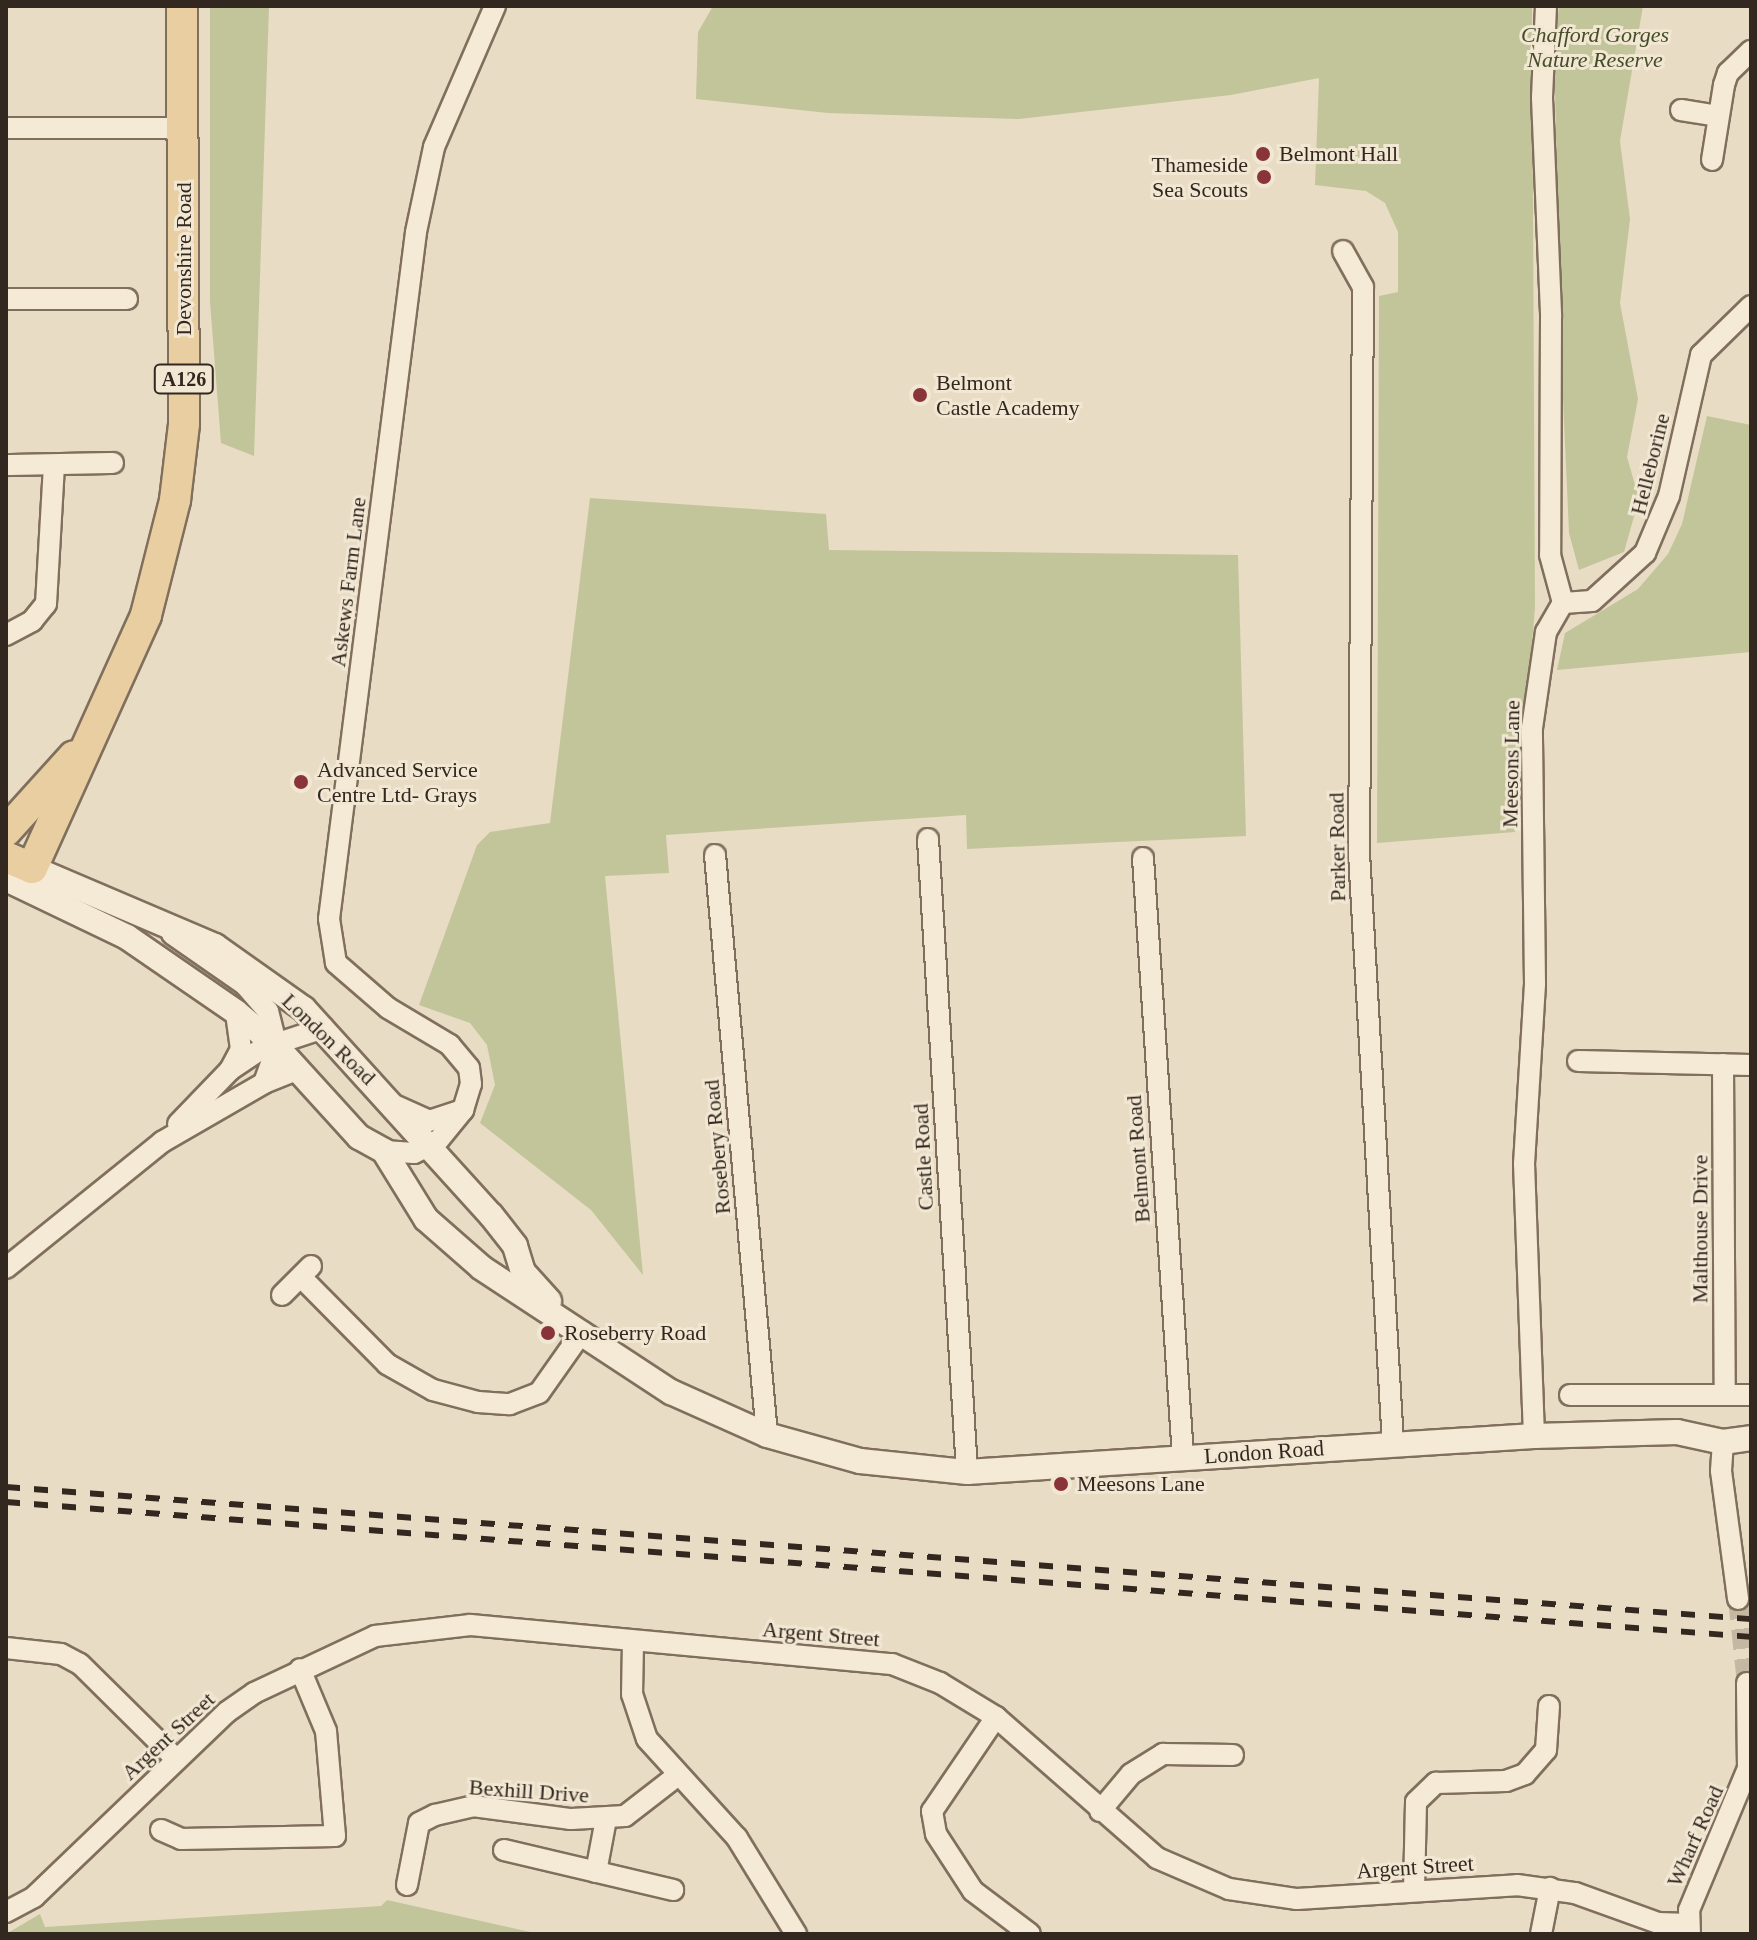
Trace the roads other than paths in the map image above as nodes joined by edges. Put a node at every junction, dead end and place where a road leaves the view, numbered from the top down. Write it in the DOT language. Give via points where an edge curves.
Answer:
graph roads {
  1 [pos="182,6"];
  2 [pos="495,6"];
  3 [pos="1546,6"];
  4 [pos="1751,51"];
  5 [pos="1681,110"];
  6 [pos="1718,116"];
  7 [pos="6,128"];
  8 [pos="183,128"];
  9 [pos="1712,160"];
  10 [pos="1343,251"];
  11 [pos="6,299"];
  12 [pos="127,299"];
  13 [pos="1751,306"];
  14 [pos="113,463"];
  15 [pos="6,465"];
  16 [pos="54,465"];
  17 [pos="1563,603"];
  18 [pos="6,635"];
  19 [pos="92,736"];
  20 [pos="6,831"];
  21 [pos="928,839"];
  22 [pos="715,855"];
  23 [pos="1143,858"];
  24 [pos="12,870"];
  25 [pos="150,917"];
  26 [pos="236,1012"];
  27 [pos="324,1028"];
  28 [pos="277,1047"];
  29 [pos="1578,1061"];
  30 [pos="1723,1064"];
  31 [pos="1751,1065"];
  32 [pos="230,1070"];
  33 [pos="297,1070"];
  34 [pos="264,1083"];
  35 [pos="396,1106"];
  36 [pos="463,1110"];
  37 [pos="162,1142"];
  38 [pos="429,1145"];
  39 [pos="384,1151"];
  40 [pos="6,1268"];
  41 [pos="282,1295"];
  42 [pos="576,1328"];
  43 [pos="1570,1395"];
  44 [pos="1725,1395"];
  45 [pos="1751,1395"];
  46 [pos="767,1435"];
  47 [pos="1534,1436"];
  48 [pos="1751,1438"];
  49 [pos="1723,1442"];
  50 [pos="1393,1445"];
  51 [pos="1183,1457"];
  52 [pos="967,1472"];
  53 [pos="1738,1599"];
  54 [pos="633,1643"];
  55 [pos="6,1648"];
  56 [pos="300,1669"];
  57 [pos="1747,1683"];
  58 [pos="1549,1706"];
  59 [pos="996,1717"];
  60 [pos="1233,1755"];
  61 [pos="176,1759"];
  62 [pos="1750,1768"];
  63 [pos="678,1775"];
  64 [pos="1100,1811"];
  65 [pos="606,1819"];
  66 [pos="161,1830"];
  67 [pos="504,1850"];
  68 [pos="596,1872"];
  69 [pos="407,1885"];
  70 [pos="1550,1888"];
  71 [pos="673,1890"];
  72 [pos="1414,1891"];
  73 [pos="6,1912"];
  74 [pos="1689,1929"];
  75 [pos="796,1934"];
  76 [pos="1030,1934"];
  77 [pos="1541,1934"];
  1 -- 8 [label="main road, Devonshire Road / A126"];
  2 -- 36 [label="street, Askews Farm Lane" via="434,147 416,232 329,919 331,953 354,982 460,1055 471,1084"];
  3 -- 17 [label="street" via="1542,98 1550,304 1550,555"];
  4 -- 6 [label="street" via="1728,73"];
  5 -- 6 [label="street"];
  6 -- 9 [label="street"];
  7 -- 8 [label="street"];
  8 -- 19 [label="main road, Devonshire Road / A126" via="184,424 175,500 146,615"];
  10 -- 50 [label="street, Parker Road" via="1363,287 1359,853"];
  11 -- 12 [label="street"];
  13 -- 17 [label="street, Helleborine" via="1701,355 1669,496 1645,553 1592,601"];
  14 -- 16 [label="street"];
  15 -- 16 [label="street"];
  16 -- 18 [label="street" via="46,604 32,621"];
  17 -- 47 [label="street, Meesons Lane" via="1546,632 1532,728 1535,984 1524,1164"];
  19 -- 20 [label="main road, Devonshire Road / A126"];
  19 -- 24 [label="main road, Devonshire Road / A126"];
  21 -- 52 [label="street, Castle Road"];
  22 -- 46 [label="street, Rosebery Road"];
  23 -- 51 [label="street, Belmont Road"];
  24 -- 25 [label="street, London Road"];
  24 -- 26 [label="street, London Road" via="127,937"];
  25 -- 27 [label="street, London Road" via="258,973"];
  25 -- 28 [label="street" via="260,998"];
  26 -- 28 [label="street, London Road"];
  26 -- 32 [label="street" via="241,1049"];
  27 -- 28 [label="street"];
  27 -- 35 [label="street, London Road"];
  28 -- 32 [label="street" via="263,1048"];
  28 -- 33 [label="street, London Road"];
  28 -- 34 [label="street"];
  29 -- 30 [label="street"];
  30 -- 31 [label="street"];
  30 -- 44 [label="street, Malthouse Drive"];
  32 -- 37 [label="street"];
  33 -- 34 [label="street"];
  33 -- 39 [label="street, London Road" via="359,1137"];
  34 -- 37 [label="street"];
  35 -- 36 [label="street" via="429,1121"];
  35 -- 38 [label="street, London Road"];
  36 -- 38 [label="street" via="447,1133"];
  37 -- 40 [label="street"];
  38 -- 39 [label="street" via="409,1154"];
  38 -- 42 [label="street, London Road" via="515,1246 523,1272"];
  39 -- 42 [label="street, London Road" via="426,1219 482,1268"];
  41 -- 42 [label="street" via="307,1272 387,1364 433,1390 478,1402 510,1404 539,1393"];
  42 -- 46 [label="street, London Road" via="671,1392"];
  43 -- 44 [label="street"];
  44 -- 45 [label="street"];
  46 -- 52 [label="street, London Road" via="860,1461"];
  47 -- 49 [label="street, London Road" via="1677,1432"];
  47 -- 50 [label="street, London Road"];
  48 -- 49 [label="street, London Road"];
  49 -- 53 [label="street" via="1721,1471"];
  50 -- 51 [label="street, London Road"];
  51 -- 52 [label="street, London Road"];
  54 -- 56 [label="street, Argent Street" via="470,1625 422,1628 375,1636"];
  54 -- 59 [label="street, Argent Street" via="892,1664 940,1683"];
  54 -- 63 [label="street" via="632,1694 647,1739"];
  55 -- 61 [label="street" via="61,1654 80,1664"];
  56 -- 61 [label="street, Argent Street" via="227,1712"];
  56 -- 66 [label="street" via="326,1731 335,1836 181,1839"];
  57 -- 62 [label="street, Wharf Road"];
  58 -- 72 [label="street" via="1546,1750 1525,1774 1506,1781 1436,1783 1416,1802"];
  59 -- 64 [label="street, Argent Street"];
  59 -- 76 [label="street" via="932,1811 936,1834 973,1891"];
  60 -- 64 [label="street" via="1163,1754 1131,1774"];
  61 -- 73 [label="street, Argent Street" via="34,1897"];
  62 -- 74 [label="street, Wharf Road" via="1694,1895"];
  63 -- 65 [label="street, Bexhill Drive" via="644,1806"];
  63 -- 75 [label="street" via="709,1801 737,1838"];
  64 -- 72 [label="street, Argent Street" via="1157,1858 1229,1889 1297,1899"];
  65 -- 68 [label="street, Bexhill Drive"];
  65 -- 69 [label="street, Bexhill Drive" via="473,1806 435,1815 419,1823"];
  67 -- 68 [label="street"];
  68 -- 71 [label="street"];
  70 -- 72 [label="street, Argent Street"];
  70 -- 74 [label="street, Argent Street"];
  70 -- 77 [label="street"];
}
